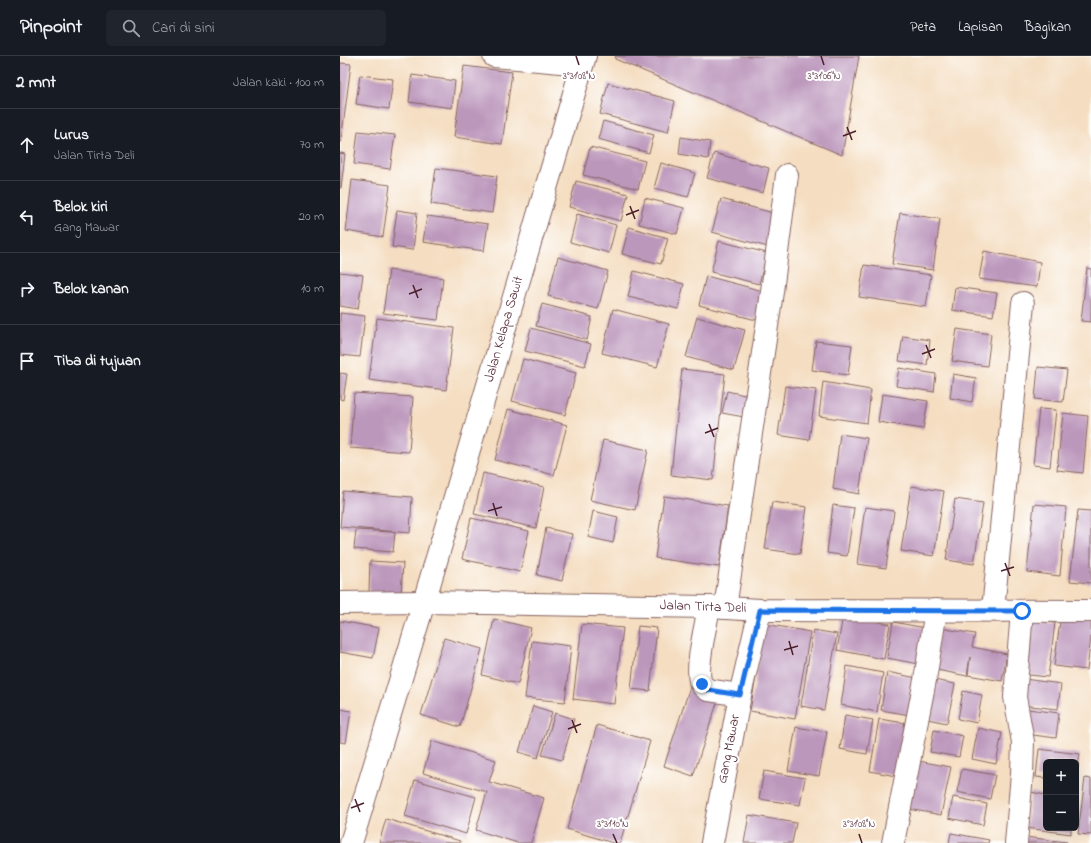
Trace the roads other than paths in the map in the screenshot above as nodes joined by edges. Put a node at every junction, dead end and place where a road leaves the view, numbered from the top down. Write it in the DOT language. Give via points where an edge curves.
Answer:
graph roads {
  1 [pos="494,56"];
  2 [pos="584,60"];
  3 [pos="787,175"];
  4 [pos="1023,303"];
  5 [pos="424,602"];
  6 [pos="340,603"];
  7 [pos="717,607"];
  8 [pos="760,610"];
  9 [pos="936,610"];
  10 [pos="993,610"];
  11 [pos="1022,611"];
  12 [pos="1091,611"];
  13 [pos="740,695"];
  14 [pos="351,843"];
  15 [pos="712,843"];
  16 [pos="893,843"];
  17 [pos="1016,843"];
  1 -- 2 [label="street"];
  2 -- 5 [label="street, Jalan Kelapa Sawit"];
  3 -- 7 [label="street" via="771,299"];
  4 -- 10 [label="street"];
  5 -- 6 [label="street, Jalan Tirta Deli"];
  5 -- 7 [label="street, Jalan Tirta Deli"];
  5 -- 14 [label="street, Jalan Kelapa Sawit"];
  7 -- 8 [label="street, Jalan Tirta Deli"];
  7 -- 13 [label="street" via="701,653 700,680 708,690"];
  8 -- 9 [label="street, Jalan Tirta Deli"];
  8 -- 13 [label="street, Gang Mawar"];
  9 -- 10 [label="street, Jalan Tirta Deli"];
  9 -- 16 [label="street"];
  10 -- 11 [label="street, Jalan Tirta Deli"];
  11 -- 12 [label="street, Jalan Tirta Deli"];
  11 -- 17 [label="street" via="1015,697 1023,742"];
  13 -- 15 [label="street, Gang Mawar"];
}
